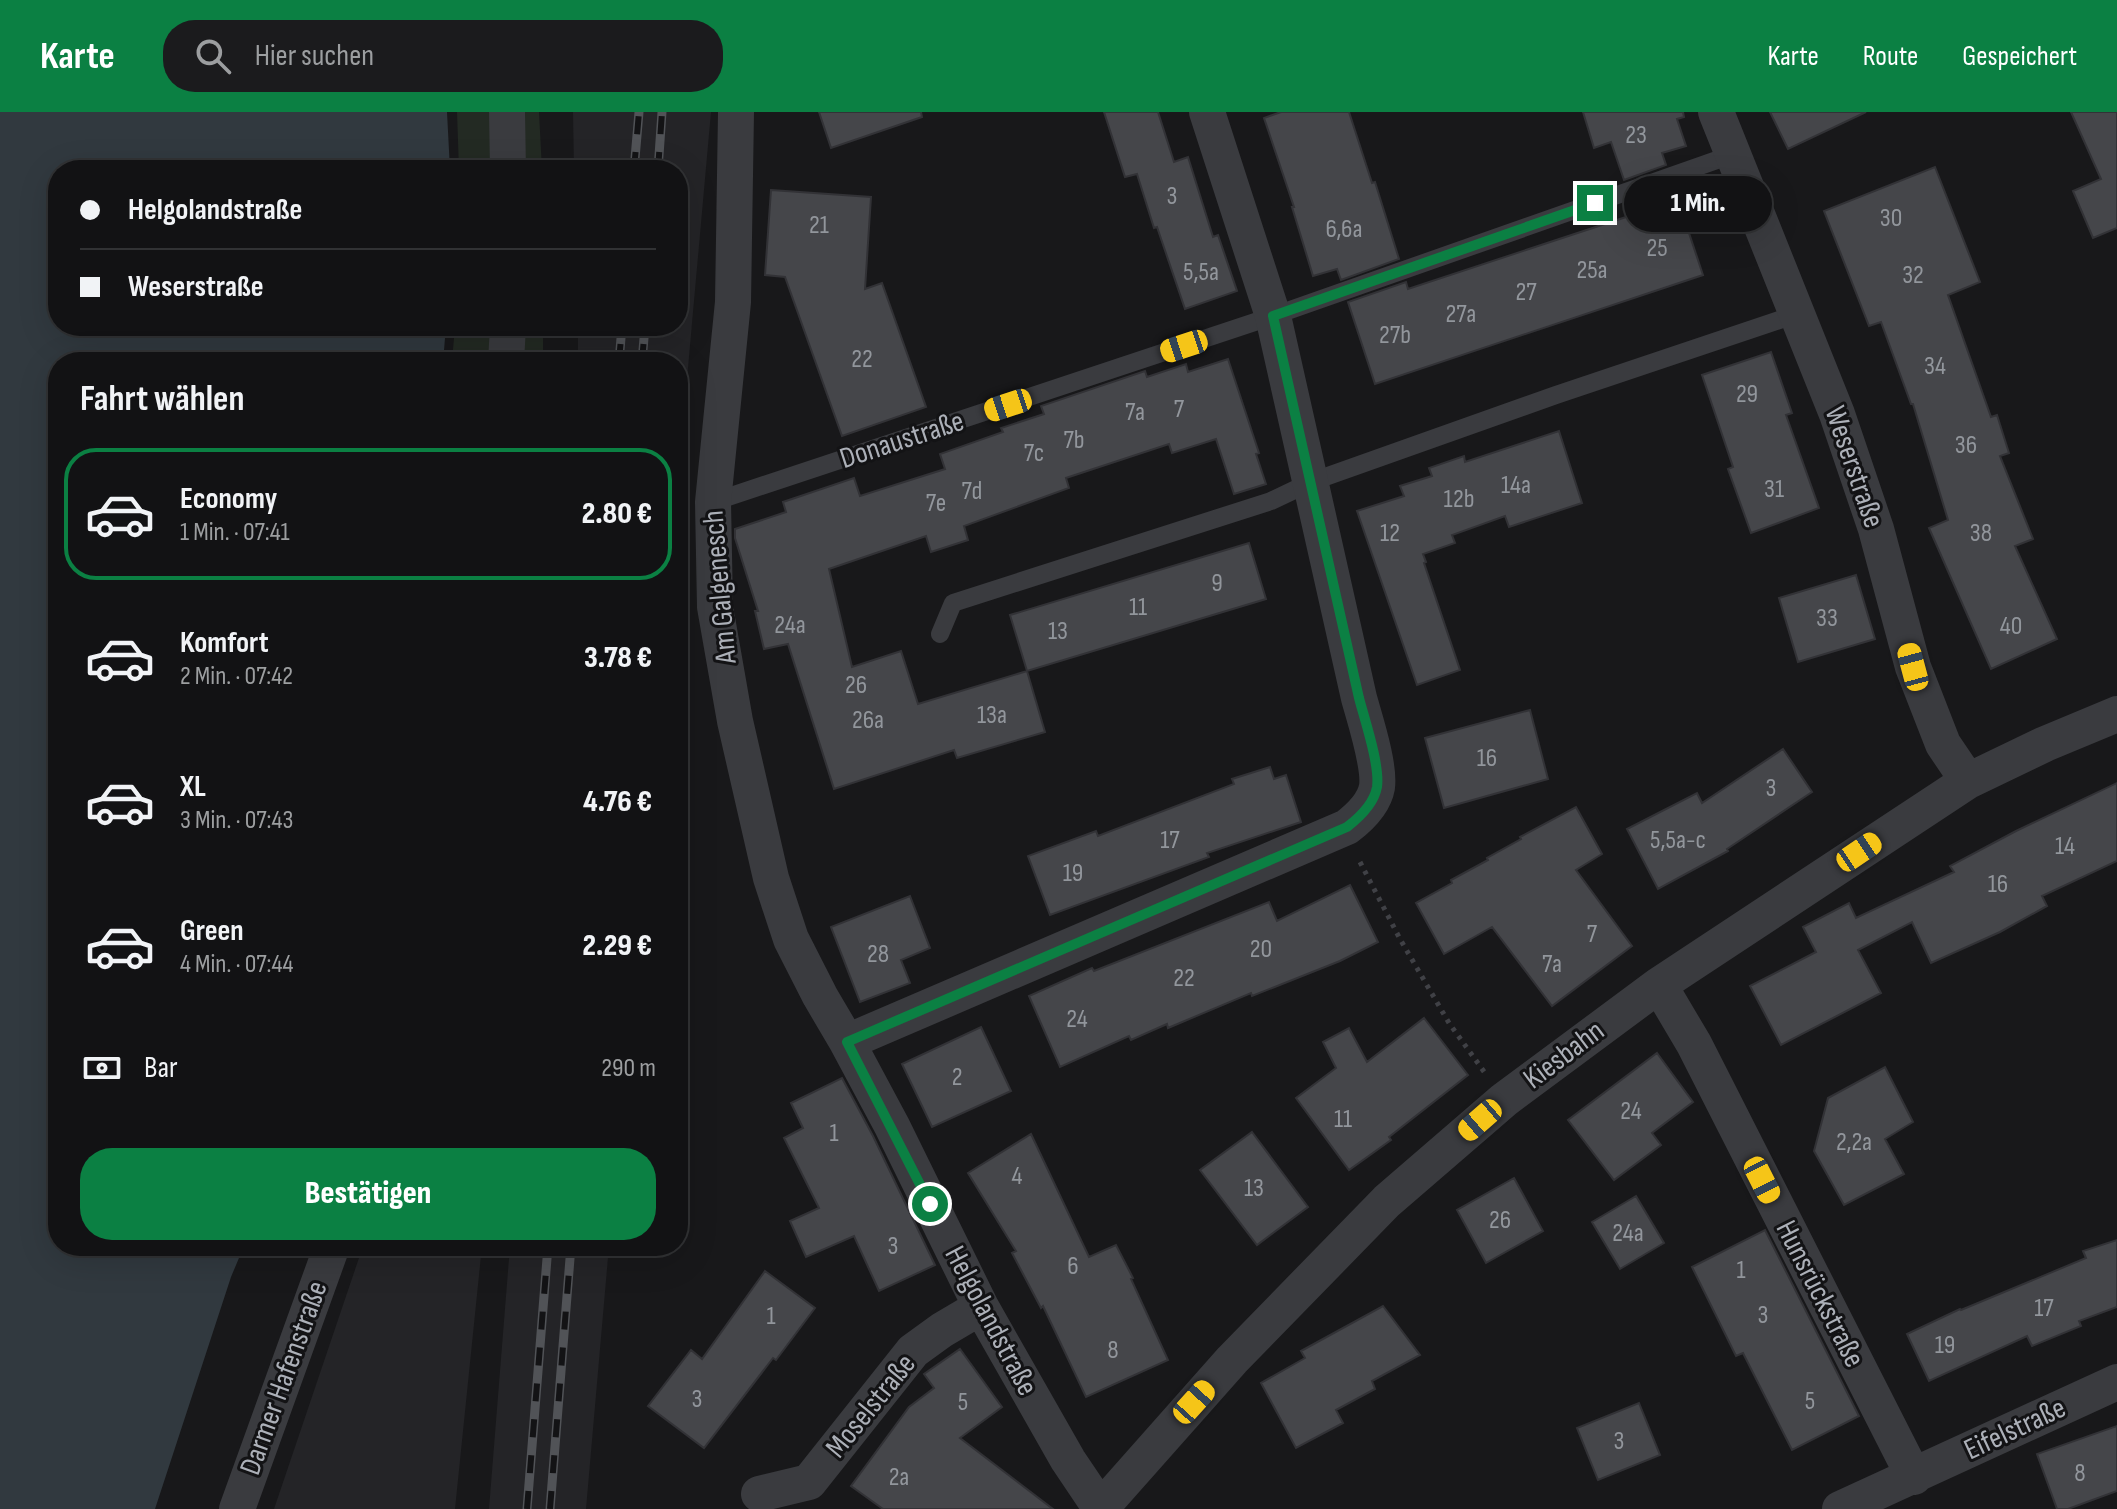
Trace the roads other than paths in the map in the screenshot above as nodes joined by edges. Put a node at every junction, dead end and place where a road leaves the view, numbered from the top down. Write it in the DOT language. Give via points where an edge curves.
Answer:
graph roads {
  1 [pos="507,112"];
  2 [pos="736,112"];
  3 [pos="1207,112"];
  4 [pos="1716,112"];
  5 [pos="1734,154"];
  6 [pos="508,160"];
  7 [pos="1797,314"];
  8 [pos="1273,316"];
  9 [pos="1311,482"];
  10 [pos="713,502"];
  11 [pos="940,634"];
  12 [pos="2117,714"];
  13 [pos="1968,781"];
  14 [pos="1659,985"];
  15 [pos="847,1042"];
  16 [pos="328,1256"];
  17 [pos="981,1307"];
  18 [pos="2117,1382"];
  19 [pos="1914,1477"];
  20 [pos="759,1494"];
  21 [pos="237,1509"];
  22 [pos="1101,1509"];
  23 [pos="1840,1509"];
  1 -- 6 [label="street"];
  2 -- 10 [label="street, Am Galgenesch" via="733,302"];
  3 -- 8 [label="street"];
  4 -- 5 [label="street, Weserstraße"];
  5 -- 7 [label="street, Weserstraße"];
  5 -- 8 [label="lane"];
  7 -- 9 [label="lane"];
  7 -- 13 [label="street, Weserstraße" via="1876,529 1913,667 1943,744"];
  8 -- 9 [label="street"];
  8 -- 10 [label="lane, Donaustraße"];
  9 -- 11 [label="lane" via="1271,501 953,603"];
  9 -- 15 [label="street" via="1374,753 1377,788 1364,813 1347,827"];
  10 -- 15 [label="street, Am Galgenesch" via="715,607 771,878 791,939"];
  12 -- 13 [label="street, Kiesbahn"];
  13 -- 14 [label="street, Kiesbahn"];
  14 -- 19 [label="street, Hunsrückstraße"];
  14 -- 22 [label="street, Kiesbahn" via="1504,1100 1387,1201 1232,1360"];
  15 -- 17 [label="street, Helgolandstraße"];
  16 -- 21 [label="street, Darmer Hafenstraße"];
  17 -- 20 [label="street, Moselstraße" via="913,1351 809,1482"];
  17 -- 22 [label="street, Helgolandstraße"];
  18 -- 19 [label="street, Eifelstraße"];
  19 -- 23 [label="street, Eifelstraße"];
}
